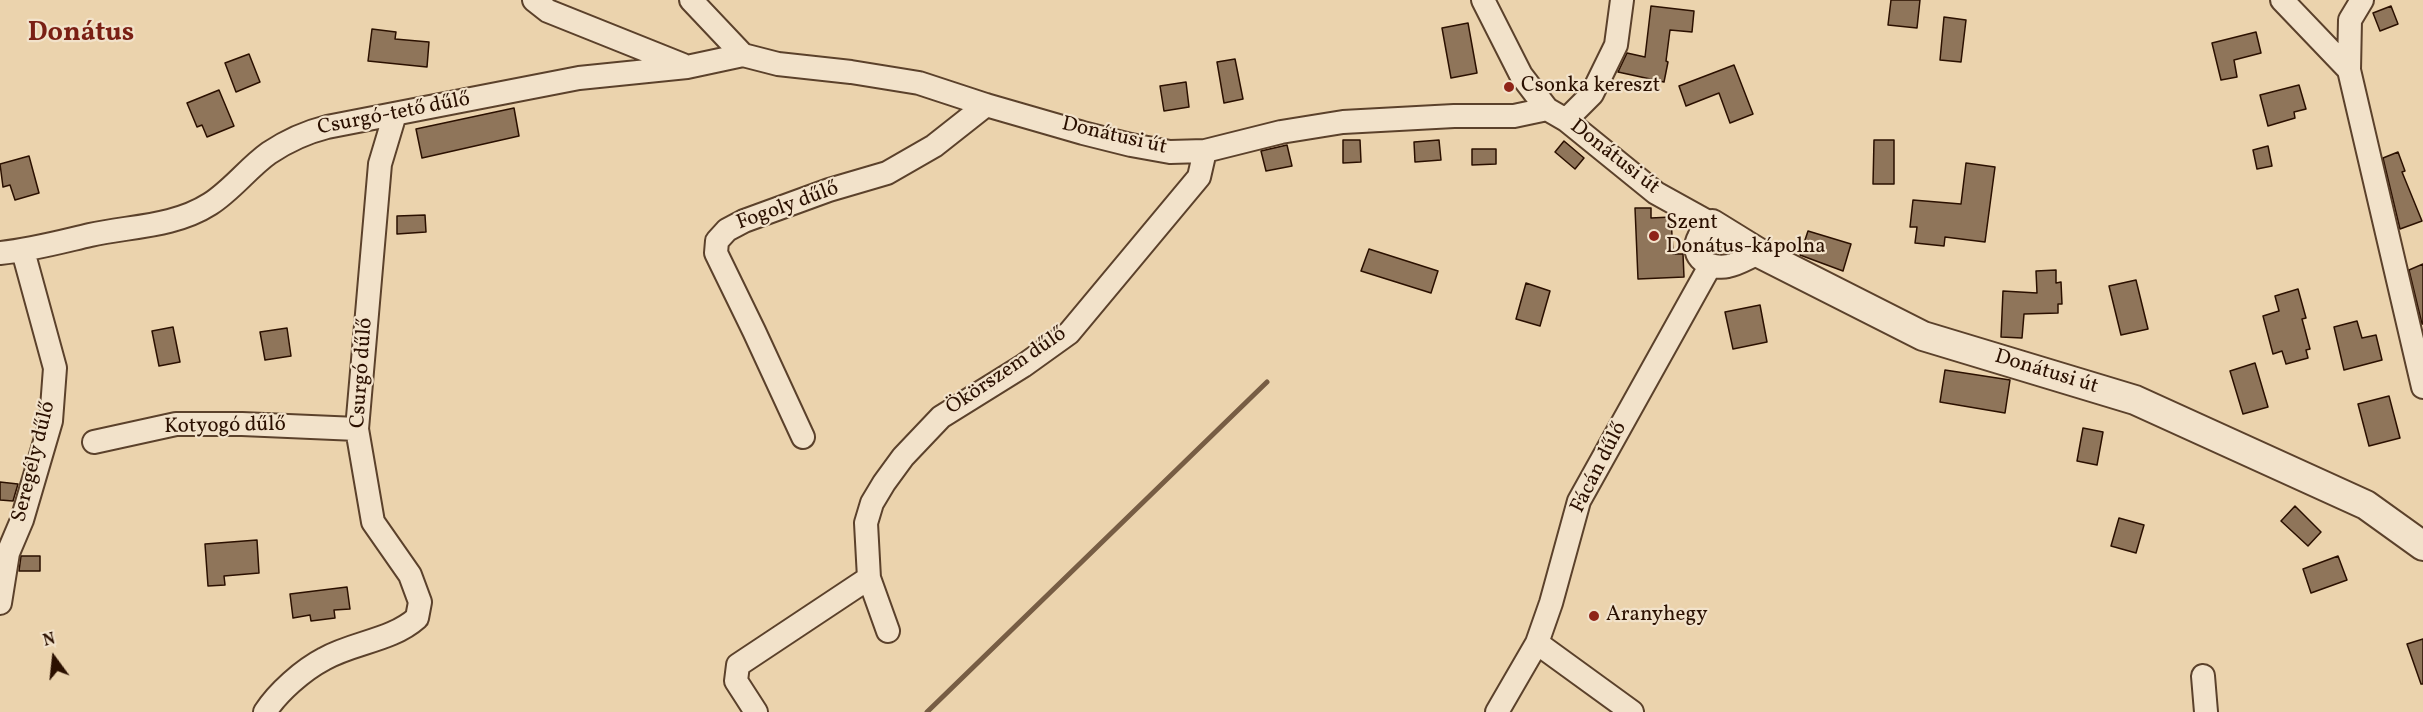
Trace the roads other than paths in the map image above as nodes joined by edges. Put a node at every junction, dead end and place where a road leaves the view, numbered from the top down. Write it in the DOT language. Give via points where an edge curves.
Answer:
graph roads {
  1 [pos="534,0"];
  2 [pos="691,0"];
  3 [pos="1482,0"];
  4 [pos="1622,0"];
  5 [pos="2282,0"];
  6 [pos="2362,0"];
  7 [pos="743,55"];
  8 [pos="687,67"];
  9 [pos="2349,70"];
  10 [pos="986,105"];
  11 [pos="395,114"];
  12 [pos="1556,115"];
  13 [pos="1205,151"];
  14 [pos="1712,224"];
  15 [pos="23,251"];
  16 [pos="0,253"];
  17 [pos="1759,253"];
  18 [pos="1710,266"];
  19 [pos="2423,387"];
  20 [pos="357,429"];
  21 [pos="803,437"];
  22 [pos="94,442"];
  23 [pos="2423,546"];
  24 [pos="869,578"];
  25 [pos="0,603"];
  26 [pos="888,631"];
  27 [pos="1537,643"];
  28 [pos="2203,676"];
  29 [pos="265,712"];
  30 [pos="756,712"];
  31 [pos="1497,712"];
  32 [pos="1632,712"];
  33 [pos="2206,712"];
  1 -- 8 [label="street" via="548,11"];
  2 -- 7 [label="street"];
  3 -- 12 [label="street" via="1521,75"];
  4 -- 12 [label="street" via="1616,45 1592,94"];
  5 -- 9 [label="street"];
  6 -- 9 [label="street" via="2350,20"];
  7 -- 8 [label="street, Csurgó-tető dűlő"];
  7 -- 10 [label="street, Donátusi út" via="778,64 919,83"];
  8 -- 11 [label="street, Csurgó-tető dűlő" via="579,78"];
  9 -- 19 [label="street"];
  10 -- 13 [label="street, Donátusi út" via="1131,145 1170,152"];
  10 -- 21 [label="street, Fogoly dűlő" via="934,146 887,173 744,221 717,241 716,253"];
  11 -- 15 [label="street, Csurgó-tető dűlő" via="306,132 268,154 208,205 174,221"];
  11 -- 20 [label="street, Csurgó dűlő" via="380,164"];
  12 -- 13 [label="street, Donátusi út" via="1343,122"];
  12 -- 14 [label="street, Donátusi út" via="1656,193"];
  13 -- 24 [label="street, Ökörszem dűlő" via="1199,177 1069,333 941,417 903,457 872,503 866,523"];
  14 -- 17 [label="street, Donátusi út"];
  14 -- 18 [label="street" via="1699,237 1696,249"];
  15 -- 16 [label="street, Csurgó-tető dűlő"];
  15 -- 25 [label="street, Seregély dűlő" via="55,368 51,421 22,520 8,553"];
  17 -- 18 [label="street" via="1728,266"];
  17 -- 23 [label="street, Donátusi út" via="1923,336 2135,400 2366,505"];
  18 -- 27 [label="street, Fácán dűlő" via="1579,501"];
  20 -- 22 [label="street, Kotyogó dűlő" via="176,424"];
  20 -- 29 [label="street, Csurgó dűlő" via="373,522 410,575 420,602 417,618 405,629 324,659 294,681"];
  24 -- 26 [label="street, Ökörszem dűlő"];
  24 -- 30 [label="street" via="738,665 736,681"];
  27 -- 31 [label="street, Fácán dűlő"];
  27 -- 32 [label="street"];
  28 -- 33 [label="street"];
}
